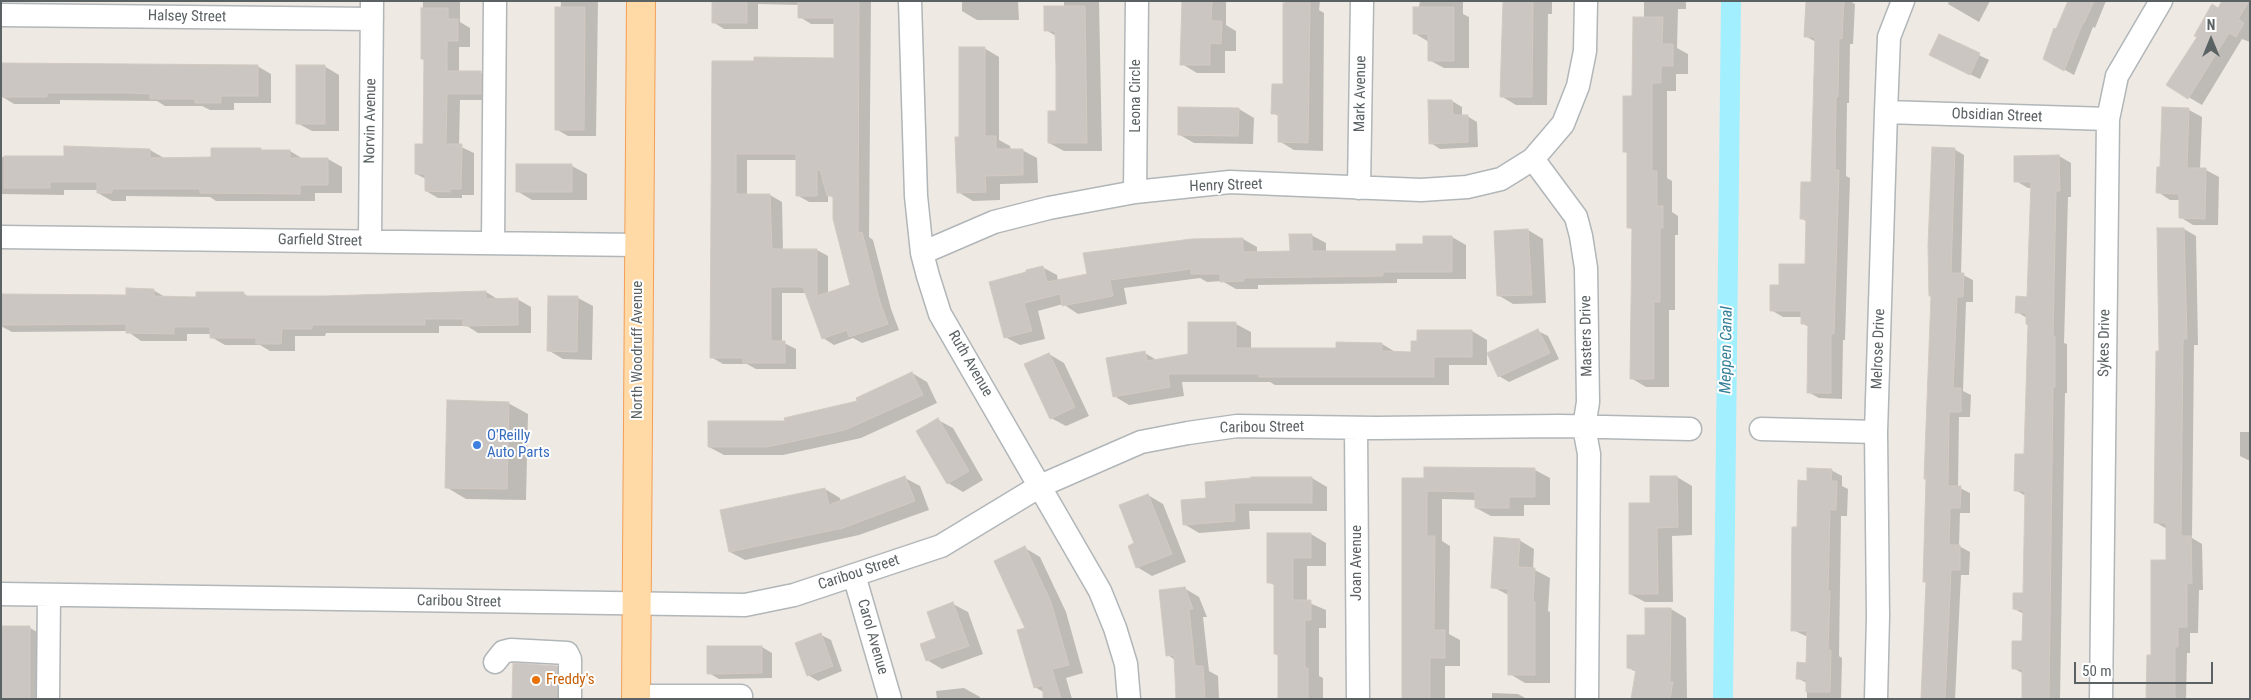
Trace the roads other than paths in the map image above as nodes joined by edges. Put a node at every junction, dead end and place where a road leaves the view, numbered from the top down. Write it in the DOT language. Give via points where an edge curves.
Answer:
graph roads {
  1 [pos="496,1"];
  2 [pos="641,1"];
  3 [pos="910,1"];
  4 [pos="1137,1"];
  5 [pos="1362,1"];
  6 [pos="1586,1"];
  7 [pos="1903,1"];
  8 [pos="2161,1"];
  9 [pos="372,10"];
  10 [pos="1,14"];
  11 [pos="1886,112"];
  12 [pos="2108,119"];
  13 [pos="1533,159"];
  14 [pos="1359,188"];
  15 [pos="1135,192"];
  16 [pos="1,238"];
  17 [pos="370,241"];
  18 [pos="493,243"];
  19 [pos="639,246"];
  20 [pos="922,253"];
  21 [pos="1584,427"];
  22 [pos="1356,428"];
  23 [pos="1690,429"];
  24 [pos="1761,429"];
  25 [pos="1876,432"];
  26 [pos="1040,486"];
  27 [pos="854,574"];
  28 [pos="1,594"];
  29 [pos="49,595"];
  30 [pos="636,605"];
  31 [pos="495,662"];
  32 [pos="741,696"];
  33 [pos="636,697"];
  34 [pos="48,699"];
  35 [pos="570,699"];
  36 [pos="890,699"];
  37 [pos="1129,699"];
  38 [pos="1358,699"];
  39 [pos="1586,699"];
  40 [pos="1876,699"];
  41 [pos="2101,699"];
  1 -- 18 [label="street"];
  2 -- 19 [label="main road, North Woodruff Avenue"];
  3 -- 20 [label="street, Ruth Avenue" via="916,196"];
  4 -- 15 [label="street, Leona Circle"];
  5 -- 14 [label="street, Mark Avenue"];
  6 -- 13 [label="street" via="1585,51 1578,86 1563,124"];
  7 -- 11 [label="street, Melrose Drive" via="1889,37"];
  8 -- 12 [label="street, Sykes Drive" via="2117,76"];
  9 -- 10 [label="street, Halsey Street"];
  9 -- 17 [label="street, Norvin Avenue"];
  11 -- 12 [label="street, Obsidian Street"];
  11 -- 25 [label="street, Melrose Drive"];
  12 -- 41 [label="street, Sykes Drive"];
  13 -- 14 [label="street, Henry Street" via="1501,179 1468,187 1421,190"];
  13 -- 21 [label="street, Masters Drive" via="1576,217 1581,236 1586,268 1588,402"];
  14 -- 15 [label="street, Henry Street" via="1230,182"];
  15 -- 20 [label="street, Henry Street" via="994,222"];
  16 -- 17 [label="street, Garfield Street"];
  17 -- 18 [label="street, Garfield Street"];
  18 -- 19 [label="street, Garfield Street"];
  19 -- 30 [label="main road, North Woodruff Avenue"];
  20 -- 26 [label="street, Ruth Avenue" via="940,314"];
  21 -- 22 [label="street, Caribou Street"];
  21 -- 23 [label="street, Caribou Street"];
  21 -- 39 [label="street, Masters Drive" via="1589,454"];
  22 -- 26 [label="street, Caribou Street" via="1237,426 1188,433 1141,442"];
  22 -- 38 [label="street, Joan Avenue"];
  24 -- 25 [label="street"];
  25 -- 40 [label="street, Melrose Drive"];
  26 -- 27 [label="street, Caribou Street" via="941,546"];
  26 -- 37 [label="street, Ruth Avenue" via="1108,610 1126,664"];
  27 -- 30 [label="street, Caribou Street" via="794,595 745,605"];
  27 -- 36 [label="street, Carol Avenue"];
  28 -- 29 [label="street, Caribou Street"];
  29 -- 30 [label="street, Caribou Street"];
  29 -- 34 [label="street"];
  30 -- 33 [label="main road, North Woodruff Avenue"];
  31 -- 35 [label="street" via="503,652 511,650 568,653"];
  32 -- 33 [label="street"];
}
